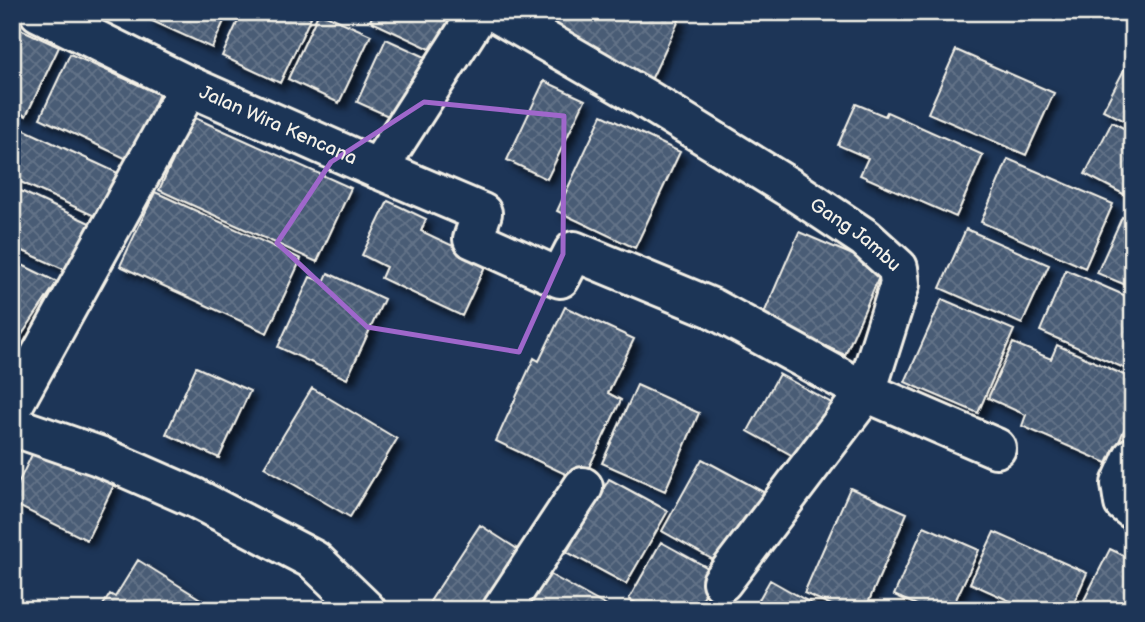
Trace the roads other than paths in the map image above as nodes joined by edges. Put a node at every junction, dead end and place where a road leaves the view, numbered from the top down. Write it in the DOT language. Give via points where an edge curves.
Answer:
graph roads {
  1 [pos="39,12"];
  2 [pos="479,12"];
  3 [pos="495,12"];
  4 [pos="190,86"];
  5 [pos="378,169"];
  6 [pos="866,393"];
  7 [pos="12,407"];
  8 [pos="12,426"];
  9 [pos="996,448"];
  10 [pos="1133,457"];
  11 [pos="583,487"];
  12 [pos="1133,510"];
  13 [pos="722,582"];
  14 [pos="366,610"];
  15 [pos="502,610"];
  1 -- 4 [label="street"];
  2 -- 5 [label="street, Jalan Wira Kencana"];
  3 -- 6 [label="street, Gang Jambu" via="790,188 864,238 898,268 900,284"];
  4 -- 5 [label="street, Jalan Wira Kencana"];
  4 -- 7 [label="street, Jalan Wira Kencana"];
  5 -- 6 [label="street" via="482,213 473,239 560,278 574,251 712,308"];
  6 -- 9 [label="street"];
  6 -- 13 [label="street, Gang Jambu"];
  8 -- 14 [label="street" via="99,456 195,498 314,561"];
  10 -- 12 [label="street" via="1121,484 1124,503"];
  11 -- 15 [label="street"];
}
